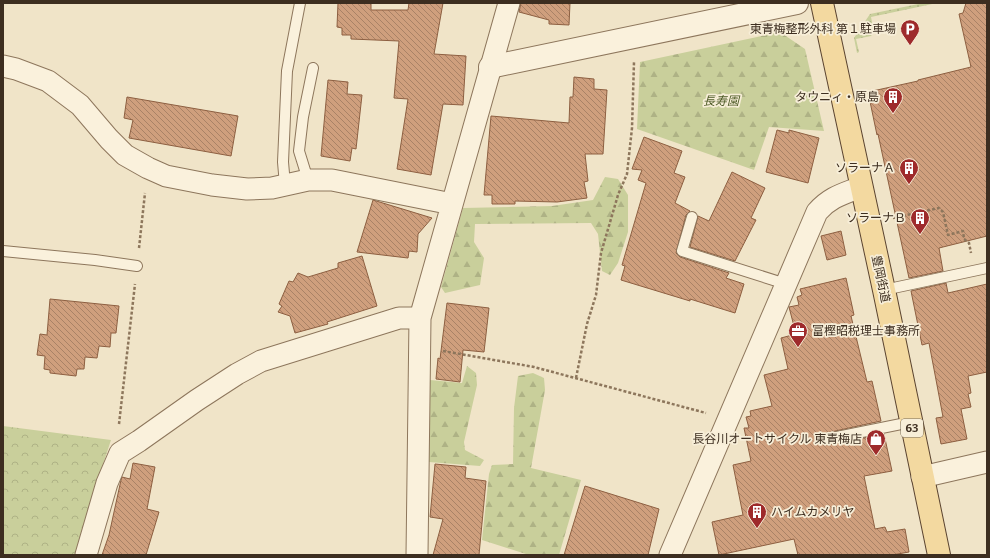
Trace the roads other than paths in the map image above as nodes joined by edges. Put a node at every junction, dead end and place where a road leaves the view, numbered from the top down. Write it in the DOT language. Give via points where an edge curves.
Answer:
graph roads {
  1 [pos="300,3"];
  2 [pos="509,3"];
  3 [pos="797,3"];
  4 [pos="822,3"];
  5 [pos="3,66"];
  6 [pos="490,67"];
  7 [pos="313,68"];
  8 [pos="308,180"];
  9 [pos="284,185"];
  10 [pos="861,187"];
  11 [pos="452,204"];
  12 [pos="692,217"];
  13 [pos="3,251"];
  14 [pos="137,266"];
  15 [pos="987,268"];
  16 [pos="786,284"];
  17 [pos="884,290"];
  18 [pos="420,318"];
  19 [pos="911,422"];
  20 [pos="827,439"];
  21 [pos="987,462"];
  22 [pos="922,477"];
  23 [pos="86,555"];
  24 [pos="417,555"];
  25 [pos="670,555"];
  26 [pos="939,555"];
  1 -- 9 [label="lane" via="287,71"];
  2 -- 6 [label="street"];
  3 -- 6 [label="street"];
  4 -- 10 [label="main road, 豊岡街道 / 63"];
  5 -- 9 [label="street" via="48,81 80,105 126,155 166,176 247,189"];
  6 -- 11 [label="street"];
  7 -- 8 [label="lane" via="299,151"];
  8 -- 9 [label="street"];
  8 -- 11 [label="street" via="332,180"];
  10 -- 16 [label="street" via="836,196 817,212"];
  10 -- 17 [label="main road, 豊岡街道 / 63"];
  11 -- 18 [label="street"];
  12 -- 16 [label="lane" via="682,251"];
  13 -- 14 [label="lane"];
  15 -- 17 [label="lane"];
  16 -- 25 [label="street"];
  17 -- 19 [label="main road, 豊岡街道 / 63"];
  18 -- 23 [label="street" via="399,318 261,361 197,400 120,453 107,483"];
  18 -- 24 [label="street"];
  19 -- 20 [label="lane"];
  19 -- 22 [label="main road, 豊岡街道 / 63"];
  21 -- 22 [label="street"];
  22 -- 26 [label="main road, 豊岡街道 / 63"];
}
